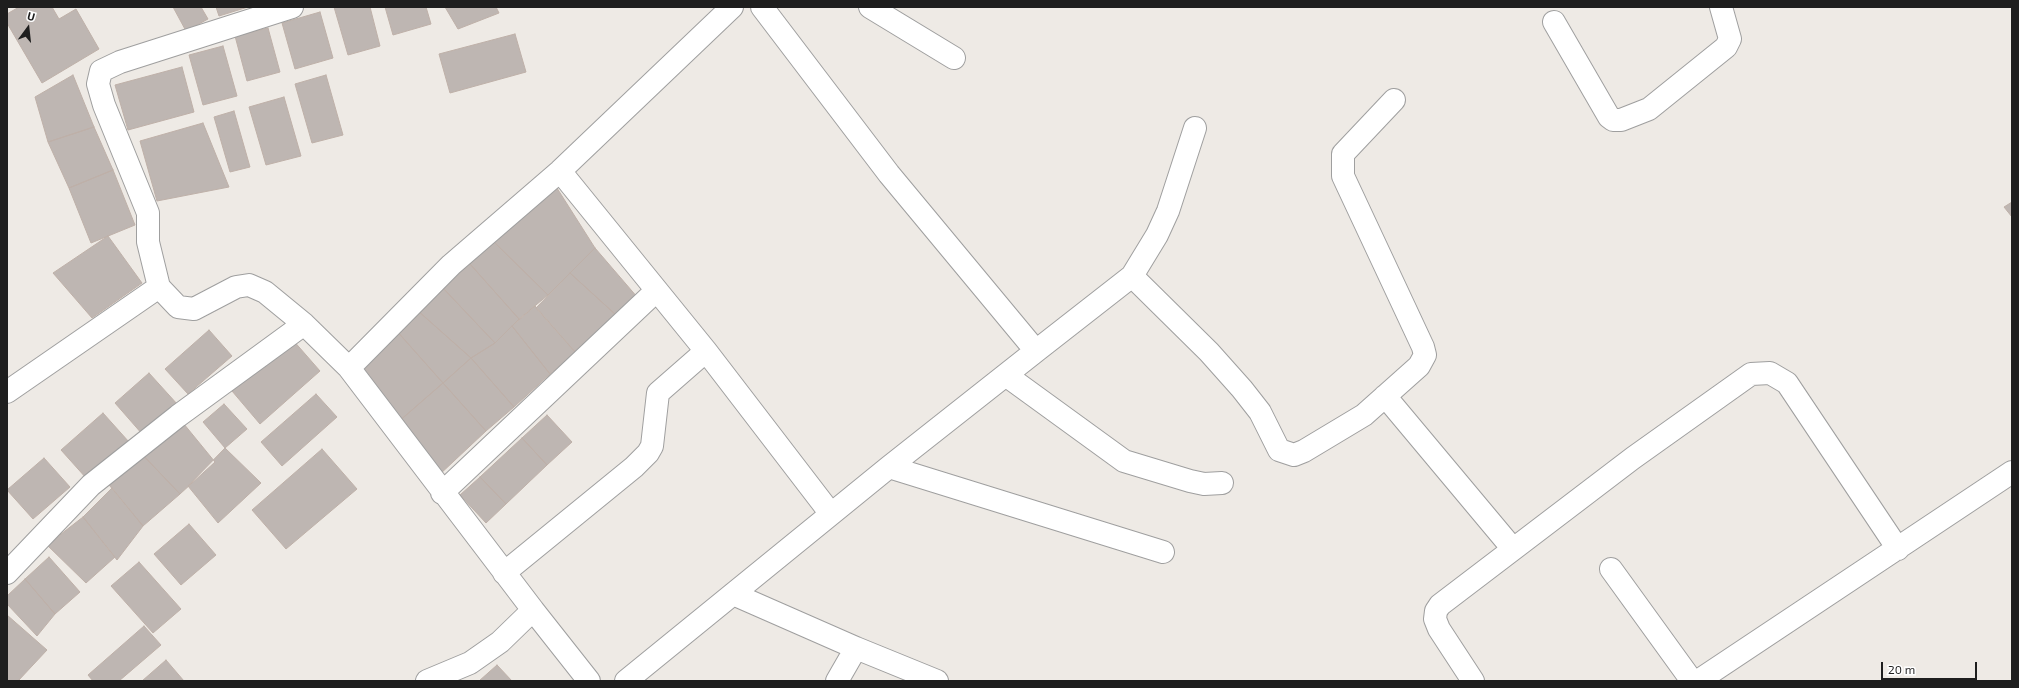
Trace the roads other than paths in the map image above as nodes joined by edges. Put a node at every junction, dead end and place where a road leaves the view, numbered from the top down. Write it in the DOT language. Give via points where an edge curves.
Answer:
graph roads {
  1 [pos="732,7"];
  2 [pos="762,7"];
  3 [pos="870,7"];
  4 [pos="1721,7"];
  5 [pos="289,8"];
  6 [pos="1554,22"];
  7 [pos="954,58"];
  8 [pos="1394,100"];
  9 [pos="1195,128"];
  10 [pos="560,171"];
  11 [pos="1132,276"];
  12 [pos="159,287"];
  13 [pos="656,291"];
  14 [pos="304,324"];
  15 [pos="706,351"];
  16 [pos="1036,351"];
  17 [pos="349,368"];
  18 [pos="1006,376"];
  19 [pos="7,392"];
  20 [pos="1385,396"];
  21 [pos="889,467"];
  22 [pos="2012,472"];
  23 [pos="1222,483"];
  24 [pos="442,493"];
  25 [pos="831,514"];
  26 [pos="1513,548"];
  27 [pos="1898,549"];
  28 [pos="1164,552"];
  29 [pos="1610,569"];
  30 [pos="7,573"];
  31 [pos="504,573"];
  32 [pos="733,594"];
  33 [pos="533,610"];
  34 [pos="856,648"];
  35 [pos="427,681"];
  36 [pos="589,681"];
  37 [pos="626,681"];
  38 [pos="836,681"];
  39 [pos="937,681"];
  40 [pos="1474,681"];
  41 [pos="1692,681"];
  42 [pos="1698,681"];
  1 -- 10 [label="street"];
  2 -- 16 [label="street" via="889,174"];
  3 -- 7 [label="street"];
  4 -- 6 [label="street" via="1730,39 1726,46 1649,109 1621,120 1608,117"];
  5 -- 12 [label="street" via="120,62 106,68 99,76 98,84 104,105 148,213 148,242"];
  8 -- 20 [label="street" via="1343,154 1342,163 1343,176 1425,355 1419,366"];
  9 -- 11 [label="street" via="1168,211 1157,235"];
  10 -- 13 [label="street"];
  10 -- 17 [label="street" via="451,265"];
  11 -- 16 [label="street"];
  11 -- 20 [label="street" via="1242,388 1260,412 1279,450 1294,455 1311,447 1364,415"];
  12 -- 14 [label="street" via="178,307 194,310 236,287 249,285 265,292"];
  12 -- 19 [label="street"];
  13 -- 15 [label="street"];
  13 -- 24 [label="street"];
  14 -- 17 [label="street"];
  14 -- 30 [label="street" via="178,416 91,485"];
  15 -- 25 [label="street"];
  15 -- 31 [label="street" via="658,393 652,446 648,453"];
  16 -- 18 [label="street"];
  17 -- 24 [label="street"];
  18 -- 21 [label="street"];
  18 -- 23 [label="street" via="1124,461 1190,481 1204,484"];
  20 -- 26 [label="street"];
  21 -- 25 [label="street"];
  21 -- 28 [label="street"];
  22 -- 27 [label="street"];
  24 -- 31 [label="street"];
  25 -- 32 [label="street"];
  26 -- 27 [label="street" via="1751,374 1770,373 1788,383"];
  26 -- 40 [label="street" via="1440,605 1436,611 1435,619 1439,629"];
  27 -- 42 [label="street"];
  29 -- 41 [label="street"];
  31 -- 33 [label="street"];
  32 -- 34 [label="street"];
  32 -- 37 [label="street"];
  33 -- 35 [label="street" via="500,642 470,663"];
  33 -- 36 [label="street"];
  34 -- 38 [label="street"];
  34 -- 39 [label="street"];
}
